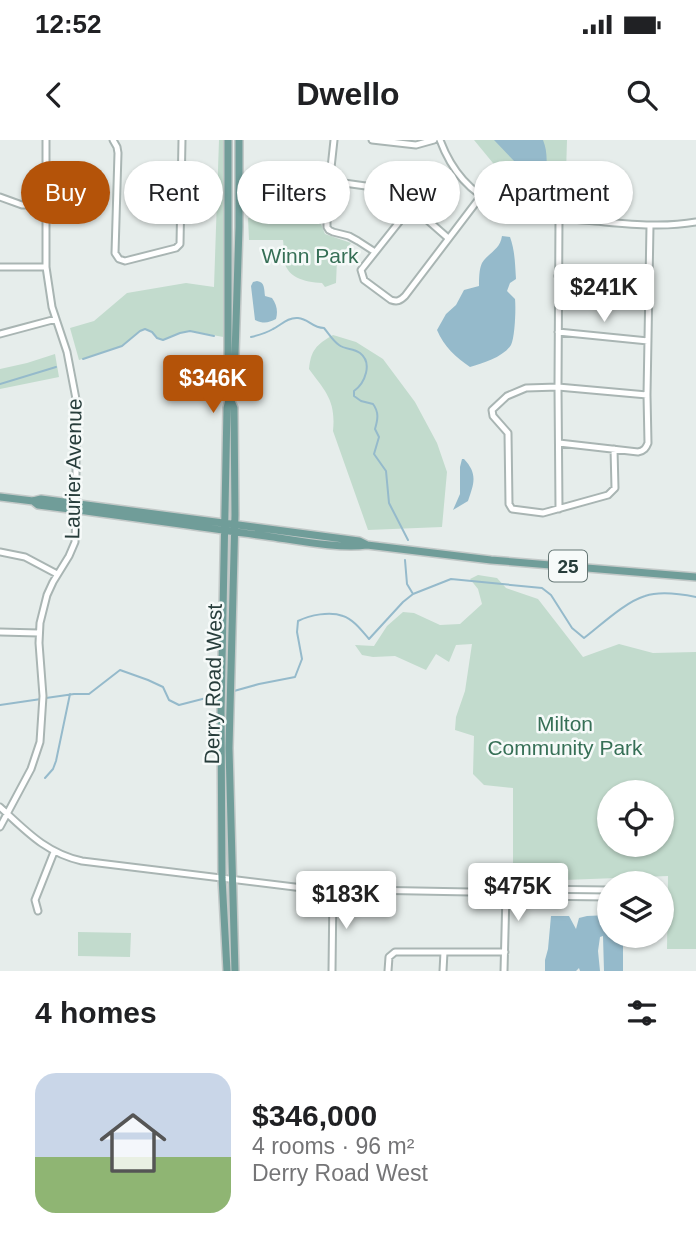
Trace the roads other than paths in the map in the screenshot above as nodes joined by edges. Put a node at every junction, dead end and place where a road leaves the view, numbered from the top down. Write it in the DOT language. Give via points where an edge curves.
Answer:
graph roads {
  1 [pos="46,140"];
  2 [pos="113,140"];
  3 [pos="182,140"];
  4 [pos="228,140"];
  5 [pos="239,140"];
  6 [pos="334,140"];
  7 [pos="372,140"];
  8 [pos="434,140"];
  9 [pos="440,140"];
  10 [pos="46,161"];
  11 [pos="332,161"];
  12 [pos="474,189"];
  13 [pos="0,197"];
  14 [pos="21,205"];
  15 [pos="474,205"];
  16 [pos="696,222"];
  17 [pos="47,224"];
  18 [pos="327,224"];
  19 [pos="397,224"];
  20 [pos="431,224"];
  21 [pos="559,224"];
  22 [pos="627,224"];
  23 [pos="650,226"];
  24 [pos="448,238"];
  25 [pos="375,252"];
  26 [pos="0,267"];
  27 [pos="46,267"];
  28 [pos="558,276"];
  29 [pos="649,284"];
  30 [pos="56,319"];
  31 [pos="558,332"];
  32 [pos="0,334"];
  33 [pos="648,341"];
  34 [pos="231,360"];
  35 [pos="558,387"];
  36 [pos="647,395"];
  37 [pos="230,399"];
  38 [pos="559,443"];
  39 [pos="614,449"];
  40 [pos="0,496"];
  41 [pos="76,506"];
  42 [pos="559,509"];
  43 [pos="224,526"];
  44 [pos="234,528"];
  45 [pos="0,552"];
  46 [pos="57,574"];
  47 [pos="696,577"];
  48 [pos="0,632"];
  49 [pos="39,633"];
  50 [pos="0,807"];
  51 [pos="7,813"];
  52 [pos="0,827"];
  53 [pos="54,852"];
  54 [pos="222,878"];
  55 [pos="232,880"];
  56 [pos="333,890"];
  57 [pos="597,890"];
  58 [pos="506,893"];
  59 [pos="519,893"];
  60 [pos="597,897"];
  61 [pos="38,911"];
  62 [pos="443,952"];
  63 [pos="505,952"];
  64 [pos="227,971"];
  65 [pos="235,971"];
  66 [pos="331,971"];
  67 [pos="388,971"];
  68 [pos="443,971"];
  69 [pos="505,971"];
  1 -- 10 [label="street, Laurier Avenue"];
  2 -- 3 [label="street" via="118,153 115,253 125,261 180,244"];
  4 -- 34 [label="main road, Derry Road West"];
  5 -- 34 [label="main road, Derry Road West" via="235,355"];
  6 -- 11 [label="street"];
  7 -- 8 [label="street" via="416,145"];
  9 -- 12 [label="street" via="458,174"];
  13 -- 14 [label="street"];
  15 -- 24 [label="street"];
  16 -- 23 [label="street"];
  17 -- 27 [label="street, Laurier Avenue"];
  18 -- 25 [label="street" via="329,230"];
  19 -- 25 [label="street"];
  20 -- 24 [label="street"];
  21 -- 28 [label="street"];
  22 -- 23 [label="street"];
  23 -- 29 [label="street"];
  24 -- 25 [label="street" via="399,301 391,300 362,277 361,270"];
  26 -- 27 [label="street"];
  27 -- 30 [label="street, Laurier Avenue"];
  28 -- 29 [label="street"];
  28 -- 31 [label="street"];
  29 -- 33 [label="street"];
  30 -- 32 [label="street"];
  30 -- 41 [label="street, Laurier Avenue" via="76,399"];
  31 -- 33 [label="street"];
  31 -- 35 [label="street"];
  33 -- 36 [label="street"];
  34 -- 37 [label="main road, Derry Road West"];
  35 -- 36 [label="street"];
  35 -- 38 [label="street"];
  35 -- 42 [label="street" via="526,388 507,397 491,413 508,433 511,509 543,513"];
  36 -- 39 [label="street" via="647,447 638,452"];
  37 -- 43 [label="main road, Derry Road West"];
  37 -- 44 [label="main road, Derry Road West" via="234,408"];
  38 -- 39 [label="street"];
  38 -- 42 [label="street"];
  39 -- 42 [label="street" via="614,490"];
  40 -- 41 [label="main road" via="33,500 38,505"];
  41 -- 43 [label="main road"];
  41 -- 46 [label="street, Laurier Avenue" via="75,542"];
  43 -- 44 [label="main road, 25"];
  43 -- 54 [label="main road, Derry Road West"];
  44 -- 47 [label="main road, 25" via="317,543"];
  44 -- 55 [label="main road, Derry Road West" via="229,748"];
  45 -- 46 [label="street" via="25,557"];
  46 -- 49 [label="street, Laurier Avenue"];
  48 -- 49 [label="street"];
  49 -- 51 [label="street, Laurier Avenue" via="43,685 40,742"];
  50 -- 51 [label="street"];
  51 -- 52 [label="street, Laurier Avenue"];
  51 -- 53 [label="street"];
  53 -- 54 [label="street" via="82,861"];
  53 -- 61 [label="street" via="36,900"];
  54 -- 55 [label="street"];
  54 -- 64 [label="main road, Derry Road West"];
  55 -- 56 [label="street"];
  55 -- 65 [label="main road, Derry Road West"];
  56 -- 58 [label="street"];
  56 -- 66 [label="street"];
  57 -- 59 [label="street" via="527,888"];
  58 -- 59 [label="street"];
  58 -- 63 [label="street"];
  59 -- 60 [label="street"];
  62 -- 63 [label="street"];
  62 -- 67 [label="street" via="395,952 389,957"];
  62 -- 68 [label="street"];
  63 -- 69 [label="street"];
}
